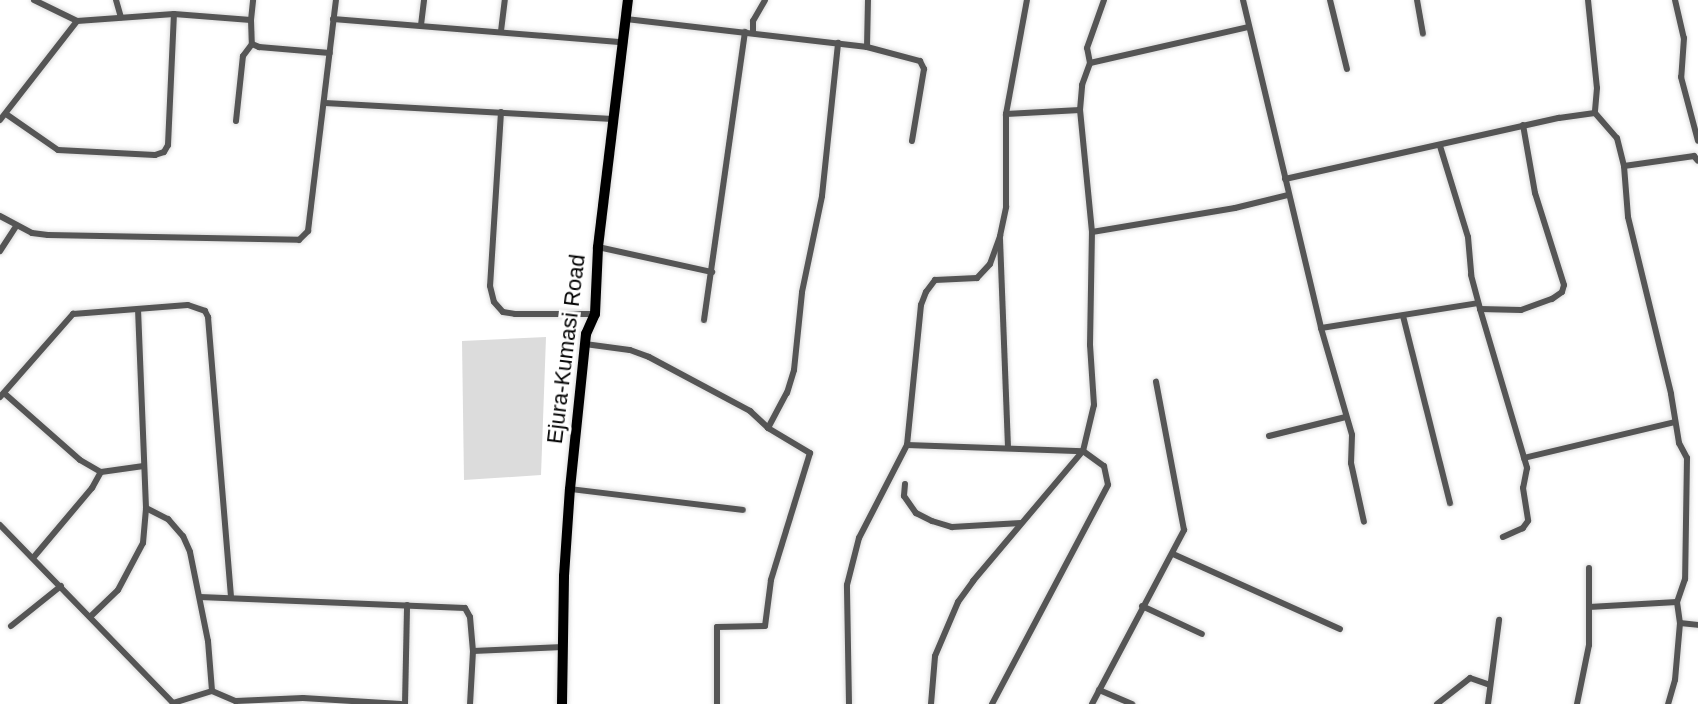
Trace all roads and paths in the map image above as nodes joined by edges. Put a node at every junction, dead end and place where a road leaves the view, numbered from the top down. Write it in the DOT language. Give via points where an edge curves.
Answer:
graph roads {
  1 [pos="34,0"];
  2 [pos="116,0"];
  3 [pos="253,0"];
  4 [pos="336,0"];
  5 [pos="424,0"];
  6 [pos="505,0"];
  7 [pos="628,0"];
  8 [pos="765,0"];
  9 [pos="868,0"];
  10 [pos="1027,0"];
  11 [pos="1104,0"];
  12 [pos="1243,0"];
  13 [pos="1330,0"];
  14 [pos="1417,0"];
  15 [pos="1588,0"];
  16 [pos="1675,0"];
  17 [pos="174,14"];
  18 [pos="121,17"];
  19 [pos="333,19"];
  20 [pos="626,19"];
  21 [pos="251,20"];
  22 [pos="77,21"];
  23 [pos="421,25"];
  24 [pos="1249,27"];
  25 [pos="501,31"];
  26 [pos="749,33"];
  27 [pos="1423,33"];
  28 [pos="622,42"];
  29 [pos="838,43"];
  30 [pos="252,44"];
  31 [pos="867,47"];
  32 [pos="330,53"];
  33 [pos="1090,63"];
  34 [pos="1347,69"];
  35 [pos="325,103"];
  36 [pos="1080,110"];
  37 [pos="501,112"];
  38 [pos="1595,113"];
  39 [pos="1006,114"];
  40 [pos="3,117"];
  41 [pos="613,119"];
  42 [pos="236,121"];
  43 [pos="1523,125"];
  44 [pos="912,141"];
  45 [pos="1698,141"];
  46 [pos="1440,146"];
  47 [pos="1698,147"];
  48 [pos="1696,159"];
  49 [pos="1624,166"];
  50 [pos="1285,179"];
  51 [pos="1288,195"];
  52 [pos="0,216"];
  53 [pos="16,226"];
  54 [pos="1092,232"];
  55 [pos="1000,236"];
  56 [pos="598,247"];
  57 [pos="0,251"];
  58 [pos="712,272"];
  59 [pos="1479,306"];
  60 [pos="138,311"];
  61 [pos="595,314"];
  62 [pos="1403,316"];
  63 [pos="704,320"];
  64 [pos="1321,328"];
  65 [pos="585,344"];
  66 [pos="1156,382"];
  67 [pos="2,395"];
  68 [pos="1346,417"];
  69 [pos="1675,422"];
  70 [pos="768,428"];
  71 [pos="1269,436"];
  72 [pos="907,445"];
  73 [pos="1008,448"];
  74 [pos="1083,451"];
  75 [pos="1698,457"];
  76 [pos="1524,458"];
  77 [pos="1687,458"];
  78 [pos="144,466"];
  79 [pos="101,472"];
  80 [pos="905,484"];
  81 [pos="570,489"];
  82 [pos="1450,503"];
  83 [pos="146,508"];
  84 [pos="743,510"];
  85 [pos="1364,522"];
  86 [pos="1021,523"];
  87 [pos="0,525"];
  88 [pos="1503,537"];
  89 [pos="1173,554"];
  90 [pos="33,558"];
  91 [pos="1589,568"];
  92 [pos="61,586"];
  93 [pos="200,597"];
  94 [pos="231,598"];
  95 [pos="1677,602"];
  96 [pos="407,605"];
  97 [pos="1142,606"];
  98 [pos="1589,607"];
  99 [pos="91,616"];
  100 [pos="1499,620"];
  101 [pos="1680,623"];
  102 [pos="1698,625"];
  103 [pos="11,626"];
  104 [pos="1340,629"];
  105 [pos="1202,634"];
  106 [pos="563,647"];
  107 [pos="473,651"];
  108 [pos="1490,685"];
  109 [pos="1099,690"];
  110 [pos="212,691"];
  111 [pos="333,702"];
  112 [pos="174,703"];
  113 [pos="403,704"];
  114 [pos="470,704"];
  115 [pos="562,704"];
  116 [pos="717,704"];
  117 [pos="849,704"];
  118 [pos="931,704"];
  119 [pos="992,704"];
  120 [pos="1092,704"];
  121 [pos="1132,704"];
  122 [pos="1437,704"];
  123 [pos="1488,704"];
  124 [pos="1577,704"];
  125 [pos="1668,704"];
  1 -- 22 [label="street"];
  2 -- 18 [label="street"];
  3 -- 21 [label="street"];
  4 -- 19 [label="street"];
  5 -- 23 [label="street"];
  6 -- 25 [label="street"];
  7 -- 20 [label="main road, Ejura-Kumasi Road"];
  8 -- 26 [label="street"];
  9 -- 31 [label="street"];
  10 -- 39 [label="street"];
  11 -- 33 [label="street" via="1087,48"];
  12 -- 24 [label="street"];
  13 -- 34 [label="street"];
  14 -- 27 [label="street"];
  15 -- 38 [label="street"];
  16 -- 45 [label="street" via="1684,38 1681,77"];
  17 -- 18 [label="street"];
  17 -- 21 [label="street"];
  17 -- 40 [label="street" via="164,152 58,150"];
  18 -- 22 [label="street"];
  19 -- 23 [label="street"];
  19 -- 32 [label="street"];
  20 -- 26 [label="street"];
  20 -- 28 [label="main road, Ejura-Kumasi Road"];
  21 -- 30 [label="street"];
  22 -- 40 [label="street"];
  23 -- 25 [label="street"];
  24 -- 33 [label="street"];
  24 -- 50 [label="street"];
  25 -- 28 [label="street"];
  26 -- 29 [label="street"];
  26 -- 58 [label="street"];
  28 -- 41 [label="main road, Ejura-Kumasi Road"];
  29 -- 31 [label="street"];
  29 -- 70 [label="street" via="822,196 802,292 794,370"];
  30 -- 32 [label="street"];
  30 -- 42 [label="street" via="243,56"];
  31 -- 44 [label="street" via="920,61 924,69"];
  32 -- 35 [label="street"];
  33 -- 36 [label="street"];
  35 -- 37 [label="street"];
  35 -- 53 [label="street" via="308,231 299,240 48,235"];
  36 -- 39 [label="street"];
  36 -- 54 [label="street"];
  37 -- 41 [label="street"];
  37 -- 61 [label="street" via="490,286 494,302 503,312 515,314"];
  38 -- 43 [label="street"];
  38 -- 49 [label="street" via="1617,138"];
  39 -- 55 [label="street" via="1006,207"];
  41 -- 56 [label="main road, Ejura-Kumasi Road"];
  43 -- 46 [label="street"];
  43 -- 59 [label="street" via="1535,193 1564,285 1552,299 1521,310"];
  46 -- 50 [label="street"];
  46 -- 59 [label="street" via="1468,237"];
  47 -- 48 [label="street"];
  48 -- 49 [label="street"];
  49 -- 69 [label="street" via="1628,217"];
  50 -- 51 [label="street"];
  51 -- 54 [label="street"];
  51 -- 64 [label="street"];
  52 -- 53 [label="street"];
  53 -- 57 [label="street"];
  54 -- 74 [label="street" via="1094,405"];
  55 -- 72 [label="street" via="990,264 977,278 935,280 926,292"];
  55 -- 73 [label="street"];
  56 -- 58 [label="street"];
  56 -- 61 [label="main road, Ejura-Kumasi Road"];
  58 -- 63 [label="street"];
  59 -- 62 [label="street"];
  59 -- 76 [label="street"];
  60 -- 67 [label="street" via="73,314"];
  60 -- 78 [label="street"];
  60 -- 94 [label="street" via="188,305 208,317"];
  61 -- 65 [label="main road, Ejura-Kumasi Road"];
  62 -- 64 [label="street"];
  62 -- 82 [label="street"];
  64 -- 68 [label="street"];
  65 -- 70 [label="street" via="649,357 750,411"];
  65 -- 81 [label="main road, Ejura-Kumasi Road"];
  66 -- 89 [label="street" via="1184,530"];
  67 -- 79 [label="street"];
  68 -- 71 [label="street"];
  68 -- 85 [label="street"];
  69 -- 76 [label="street"];
  69 -- 77 [label="street"];
  70 -- 116 [label="street" via="805,448 809,462 771,580 765,626 717,627"];
  72 -- 73 [label="street"];
  72 -- 117 [label="street" via="859,538 847,585"];
  73 -- 74 [label="street"];
  74 -- 86 [label="street"];
  74 -- 119 [label="street" via="1104,466 1108,485"];
  75 -- 77 [label="street"];
  76 -- 88 [label="street" via="1528,521"];
  77 -- 95 [label="street" via="1685,579"];
  78 -- 79 [label="street"];
  78 -- 83 [label="street"];
  79 -- 90 [label="street"];
  80 -- 86 [label="street" via="904,496 916,513 932,521 952,527"];
  81 -- 84 [label="street"];
  81 -- 106 [label="main road, Ejura-Kumasi Road"];
  83 -- 93 [label="street" via="168,519 183,536"];
  83 -- 99 [label="street" via="136,562 118,590"];
  86 -- 118 [label="street" via="973,581 941,638"];
  87 -- 90 [label="street"];
  89 -- 97 [label="street"];
  89 -- 104 [label="street"];
  90 -- 92 [label="street"];
  91 -- 98 [label="street"];
  92 -- 99 [label="street"];
  92 -- 103 [label="street"];
  93 -- 94 [label="street"];
  93 -- 110 [label="street"];
  94 -- 96 [label="street"];
  95 -- 98 [label="street"];
  95 -- 101 [label="street"];
  96 -- 107 [label="street" via="465,608"];
  96 -- 113 [label="street"];
  97 -- 105 [label="street"];
  97 -- 109 [label="street"];
  98 -- 124 [label="street" via="1589,645"];
  99 -- 112 [label="street"];
  100 -- 108 [label="street"];
  101 -- 102 [label="street"];
  101 -- 125 [label="street"];
  106 -- 107 [label="street"];
  106 -- 115 [label="main road, Ejura-Kumasi Road"];
  107 -- 114 [label="street"];
  108 -- 122 [label="street" via="1470,678"];
  108 -- 123 [label="street"];
  109 -- 120 [label="street"];
  109 -- 121 [label="street"];
  110 -- 111 [label="street" via="236,701"];
  110 -- 112 [label="street"];
  111 -- 113 [label="street"];
}
